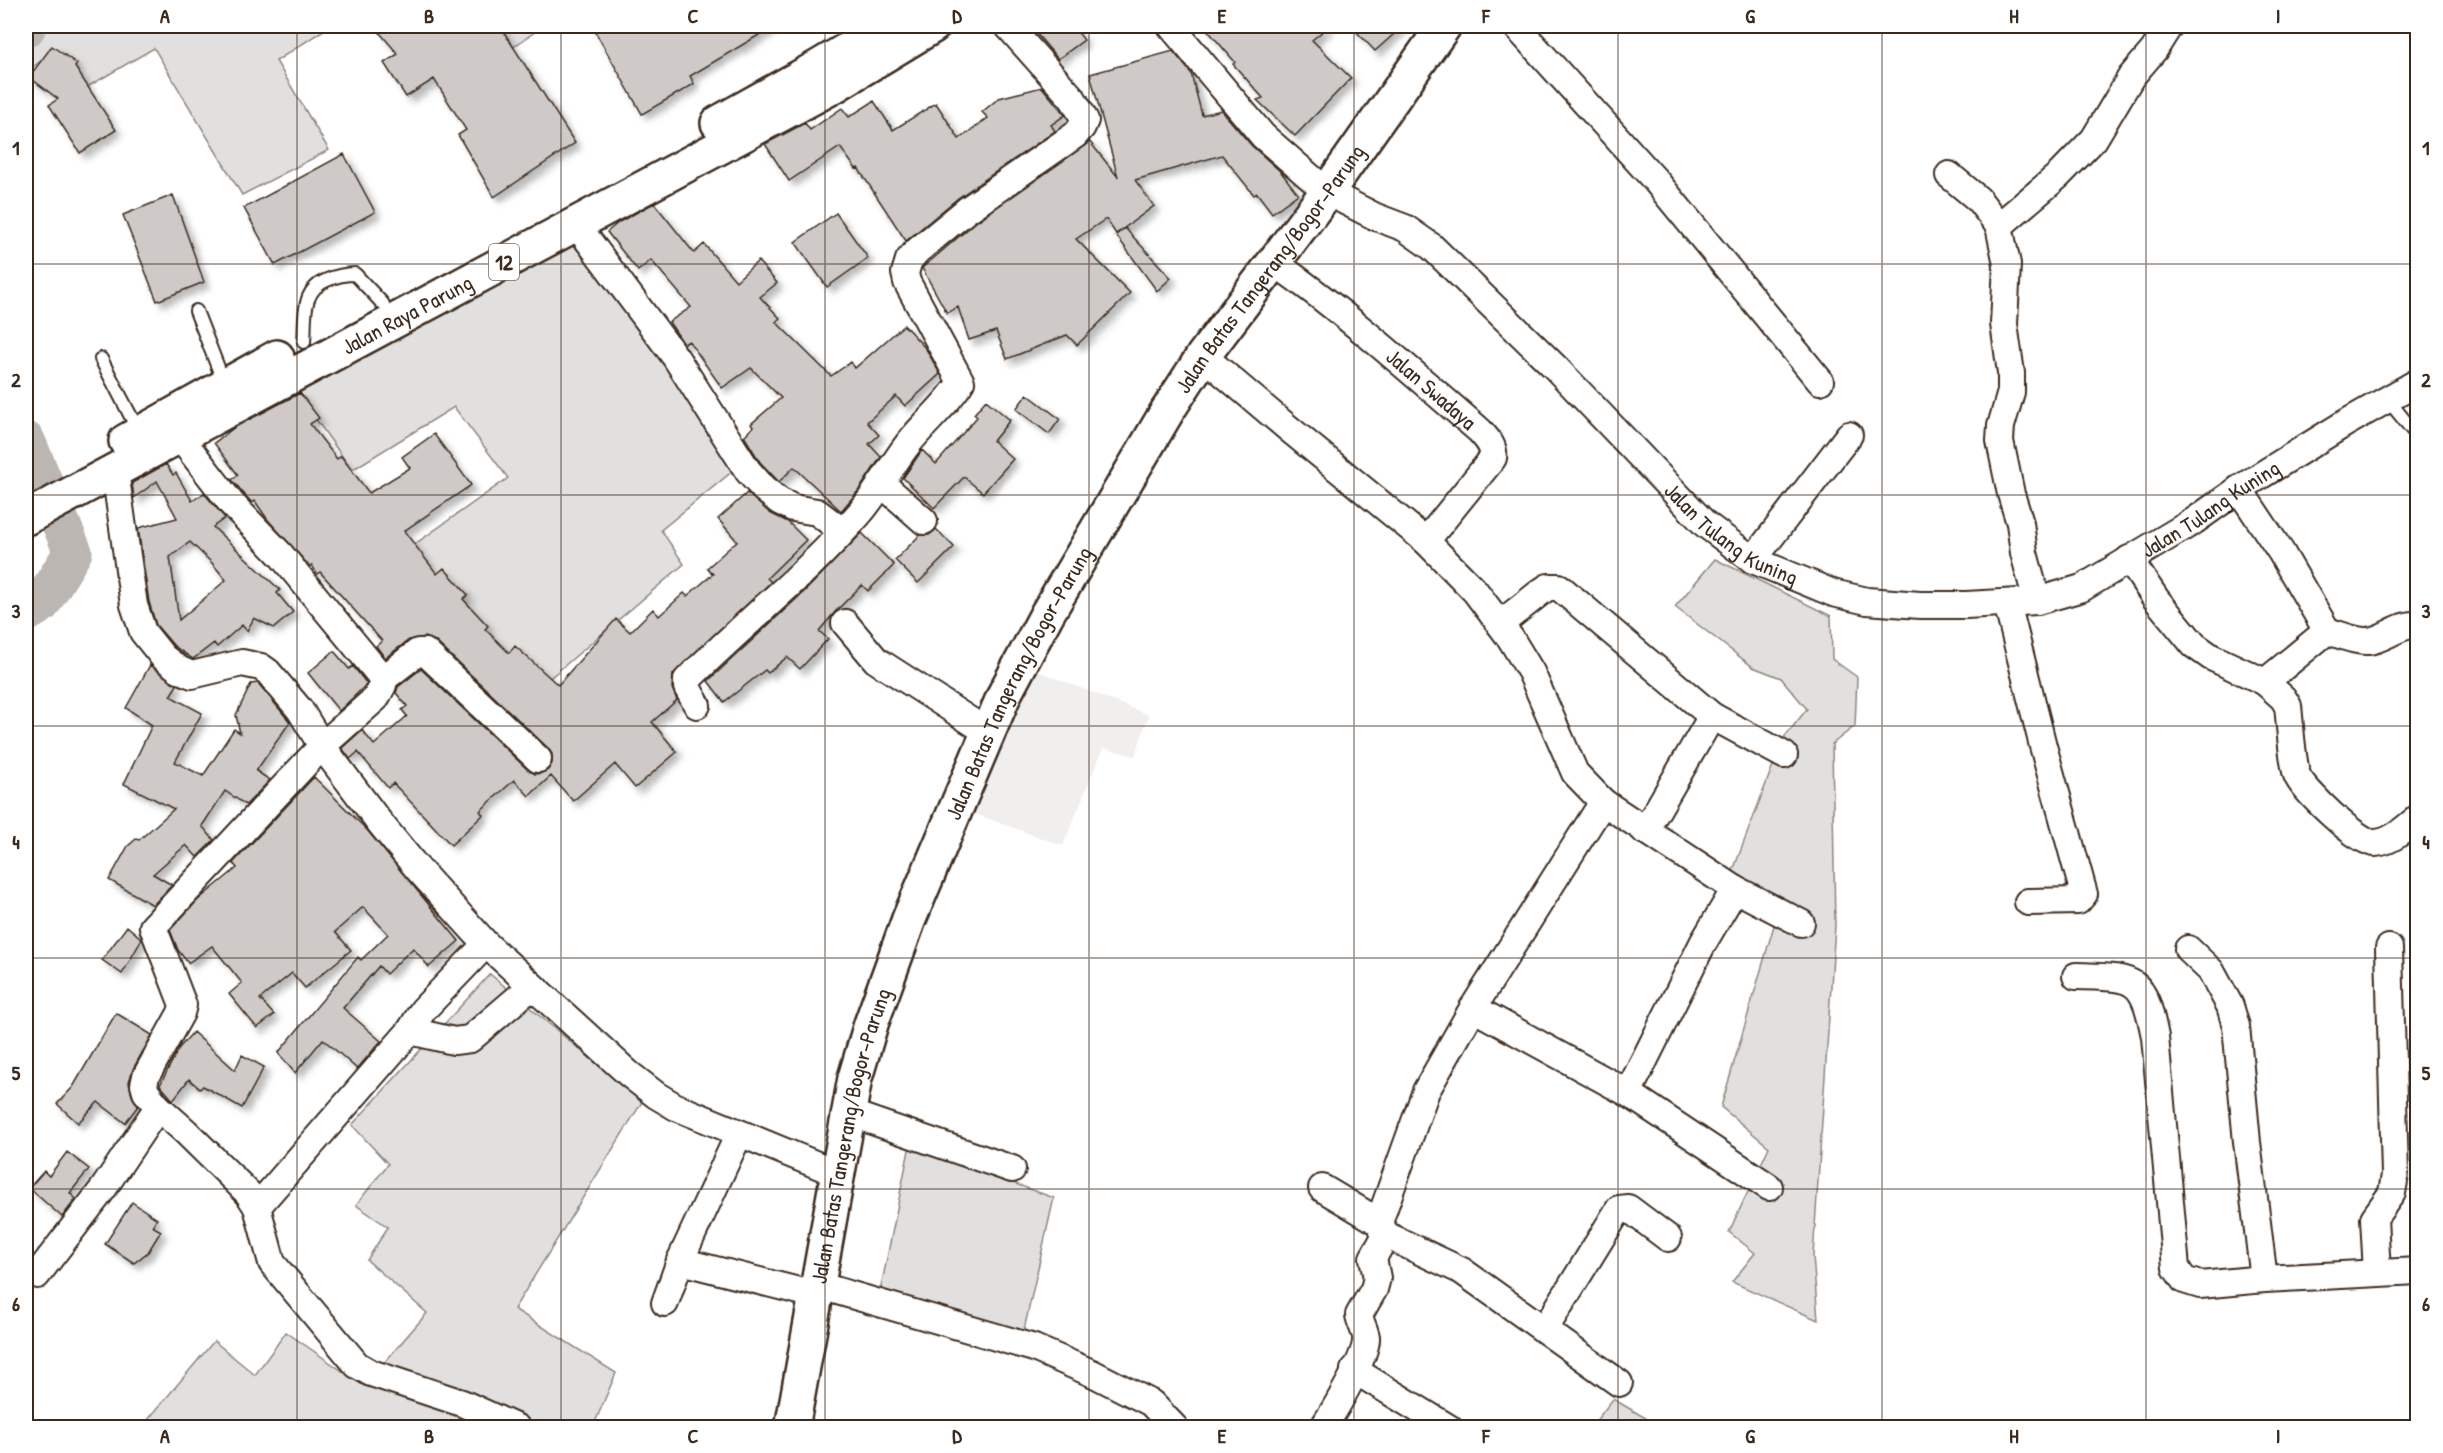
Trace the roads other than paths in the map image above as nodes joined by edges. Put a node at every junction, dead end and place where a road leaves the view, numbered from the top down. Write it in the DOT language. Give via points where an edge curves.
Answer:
graph roads {
  1 [pos="933,26"];
  2 [pos="1008,26"];
  3 [pos="1171,26"];
  4 [pos="1444,26"];
  5 [pos="1516,26"];
  6 [pos="2169,26"];
  7 [pos="875,37"];
  8 [pos="1949,175"];
  9 [pos="1327,192"];
  10 [pos="576,224"];
  11 [pos="1999,226"];
  12 [pos="1275,263"];
  13 [pos="383,304"];
  14 [pos="196,311"];
  15 [pos="304,342"];
  16 [pos="1203,356"];
  17 [pos="101,359"];
  18 [pos="1820,381"];
  19 [pos="2418,382"];
  20 [pos="225,384"];
  21 [pos="2388,400"];
  22 [pos="140,434"];
  23 [pos="1849,435"];
  24 [pos="180,437"];
  25 [pos="2418,437"];
  26 [pos="115,471"];
  27 [pos="68,483"];
  28 [pos="881,483"];
  29 [pos="2239,489"];
  30 [pos="29,507"];
  31 [pos="924,521"];
  32 [pos="842,531"];
  33 [pos="1426,541"];
  34 [pos="2129,559"];
  35 [pos="1753,560"];
  36 [pos="2037,601"];
  37 [pos="2007,603"];
  38 [pos="845,623"];
  39 [pos="1500,624"];
  40 [pos="2418,625"];
  41 [pos="2327,631"];
  42 [pos="382,680"];
  43 [pos="2265,682"];
  44 [pos="697,705"];
  45 [pos="1712,716"];
  46 [pos="989,733"];
  47 [pos="322,746"];
  48 [pos="1784,755"];
  49 [pos="538,759"];
  50 [pos="1603,802"];
  51 [pos="2418,819"];
  52 [pos="1645,831"];
  53 [pos="1735,889"];
  54 [pos="2028,902"];
  55 [pos="1801,923"];
  56 [pos="486,944"];
  57 [pos="2389,948"];
  58 [pos="2188,949"];
  59 [pos="2076,976"];
  60 [pos="531,987"];
  61 [pos="1473,1008"];
  62 [pos="410,1031"];
  63 [pos="1628,1093"];
  64 [pos="158,1107"];
  65 [pos="849,1113"];
  66 [pos="739,1134"];
  67 [pos="1012,1169"];
  68 [pos="839,1174"];
  69 [pos="1322,1188"];
  70 [pos="1769,1188"];
  71 [pos="257,1207"];
  72 [pos="1383,1228"];
  73 [pos="1668,1238"];
  74 [pos="680,1261"];
  75 [pos="2418,1272"];
  76 [pos="2377,1273"];
  77 [pos="37,1275"];
  78 [pos="2264,1279"];
  79 [pos="816,1290"];
  80 [pos="665,1303"];
  81 [pos="1545,1329"];
  82 [pos="1354,1370"];
  83 [pos="1619,1383"];
  84 [pos="517,1428"];
  85 [pos="792,1428"];
  86 [pos="1175,1428"];
  87 [pos="1323,1428"];
  88 [pos="1449,1428"];
  1 -- 7 [label="main road, Jalan Raya Parung / 12"];
  2 -- 28 [label="street" via="1073,99 1084,120 1075,135 967,210 909,260 904,273 961,382"];
  3 -- 9 [label="street, Jalan Tulang Kuning" via="1263,136"];
  4 -- 9 [label="main road, Jalan Batas Tangerang/Bogor–Parung"];
  5 -- 18 [label="street" via="1656,181"];
  6 -- 11 [label="street" via="2131,77 2094,139"];
  7 -- 10 [label="main road, Jalan Raya Parung / 12" via="834,86"];
  7 -- 13 [label="main road, Jalan Raya Parung / 12"];
  8 -- 11 [label="street" via="1978,199"];
  9 -- 12 [label="main road, Jalan Batas Tangerang/Bogor–Parung"];
  9 -- 35 [label="street, Jalan Tulang Kuning" via="1405,228 1432,247 1555,367 1705,524"];
  10 -- 24 [label="main road, Jalan Raya Parung / 12"];
  10 -- 32 [label="street" via="676,358 748,471 779,501 817,512"];
  11 -- 36 [label="street" via="2007,264 2004,324 2011,373 2011,392 2000,441"];
  12 -- 16 [label="main road, Jalan Batas Tangerang/Bogor–Parung"];
  12 -- 33 [label="street, Jalan Swadaya" via="1350,319 1491,445 1493,458"];
  13 -- 15 [label="main road, Jalan Raya Parung / 12"];
  13 -- 15 [label="lane" via="355,274 317,284 306,300"];
  14 -- 20 [label="lane"];
  15 -- 20 [label="main road, Jalan Raya Parung / 12"];
  16 -- 33 [label="street"];
  16 -- 46 [label="main road, Jalan Batas Tangerang/Bogor–Parung" via="1052,604 1005,693"];
  17 -- 22 [label="lane"];
  19 -- 21 [label="street, Jalan Tulang Kuning"];
  20 -- 22 [label="main road, Jalan Raya Parung / 12"];
  21 -- 25 [label="lane"];
  21 -- 29 [label="street, Jalan Tulang Kuning"];
  22 -- 27 [label="main road, Jalan Raya Parung / 12"];
  23 -- 35 [label="street"];
  24 -- 26 [label="main road, Jalan Raya Parung / 12"];
  24 -- 42 [label="street" via="231,504 281,555"];
  26 -- 27 [label="main road, Jalan Raya Parung / 12"];
  26 -- 47 [label="street" via="134,605 152,645 180,670 192,675 242,663 261,667 300,710"];
  27 -- 30 [label="main road, Jalan Raya Parung / 12"];
  28 -- 31 [label="street"];
  28 -- 32 [label="street"];
  29 -- 34 [label="street, Jalan Tulang Kuning"];
  29 -- 41 [label="street"];
  32 -- 44 [label="street" via="687,680"];
  33 -- 39 [label="street" via="1475,591"];
  34 -- 36 [label="street, Jalan Tulang Kuning" via="2082,588"];
  34 -- 43 [label="street" via="2194,645"];
  35 -- 37 [label="street, Jalan Tulang Kuning" via="1833,593 1867,601 1920,605"];
  36 -- 37 [label="street, Jalan Tulang Kuning"];
  37 -- 54 [label="street" via="2084,894 2078,901"];
  38 -- 46 [label="street" via="876,660"];
  39 -- 45 [label="street" via="1548,587 1559,587"];
  39 -- 50 [label="street" via="1531,672 1575,773"];
  40 -- 41 [label="street" via="2410,624 2365,642"];
  41 -- 43 [label="street"];
  42 -- 47 [label="street" via="376,698"];
  42 -- 49 [label="street" via="418,652 425,651"];
  43 -- 51 [label="street" via="2288,706 2297,776 2339,822 2371,844 2387,841"];
  45 -- 48 [label="street"];
  45 -- 52 [label="street"];
  46 -- 65 [label="main road, Jalan Batas Tangerang/Bogor–Parung" via="905,929 871,1024"];
  47 -- 56 [label="street" via="417,868"];
  47 -- 64 [label="street" via="153,927 183,1005 146,1076 144,1085"];
  50 -- 52 [label="street"];
  50 -- 61 [label="street"];
  52 -- 53 [label="street"];
  53 -- 55 [label="street"];
  53 -- 63 [label="street" via="1703,943"];
  56 -- 60 [label="street"];
  56 -- 62 [label="street" via="430,1003"];
  57 -- 76 [label="street" via="2395,1174 2392,1193 2374,1218"];
  58 -- 78 [label="street" via="2211,971 2236,1026"];
  59 -- 78 [label="street" via="2121,978 2132,983 2151,1012 2178,1273 2184,1280 2200,1285"];
  60 -- 62 [label="street" via="470,1039 454,1041"];
  60 -- 66 [label="street" via="656,1095"];
  61 -- 63 [label="street"];
  61 -- 72 [label="street" via="1426,1091"];
  62 -- 71 [label="street"];
  63 -- 70 [label="street"];
  64 -- 71 [label="street" via="248,1193"];
  64 -- 77 [label="street" via="103,1189"];
  65 -- 67 [label="street"];
  65 -- 68 [label="main road, Jalan Batas Tangerang/Bogor–Parung"];
  66 -- 68 [label="street"];
  66 -- 74 [label="street"];
  68 -- 79 [label="main road, Jalan Batas Tangerang/Bogor–Parung"];
  69 -- 72 [label="street"];
  71 -- 84 [label="street" via="272,1263 357,1365 462,1403"];
  72 -- 81 [label="street" via="1462,1271"];
  72 -- 82 [label="street" via="1372,1258 1377,1278 1374,1289 1359,1315 1366,1341"];
  73 -- 81 [label="street" via="1628,1208 1619,1209"];
  74 -- 79 [label="street"];
  74 -- 80 [label="street"];
  75 -- 76 [label="street"];
  76 -- 78 [label="street"];
  79 -- 85 [label="main road, Jalan Batas Tangerang/Bogor–Parung"];
  79 -- 86 [label="street" via="1034,1348 1151,1403"];
  81 -- 83 [label="street"];
  82 -- 87 [label="street"];
  82 -- 88 [label="street"];
}
